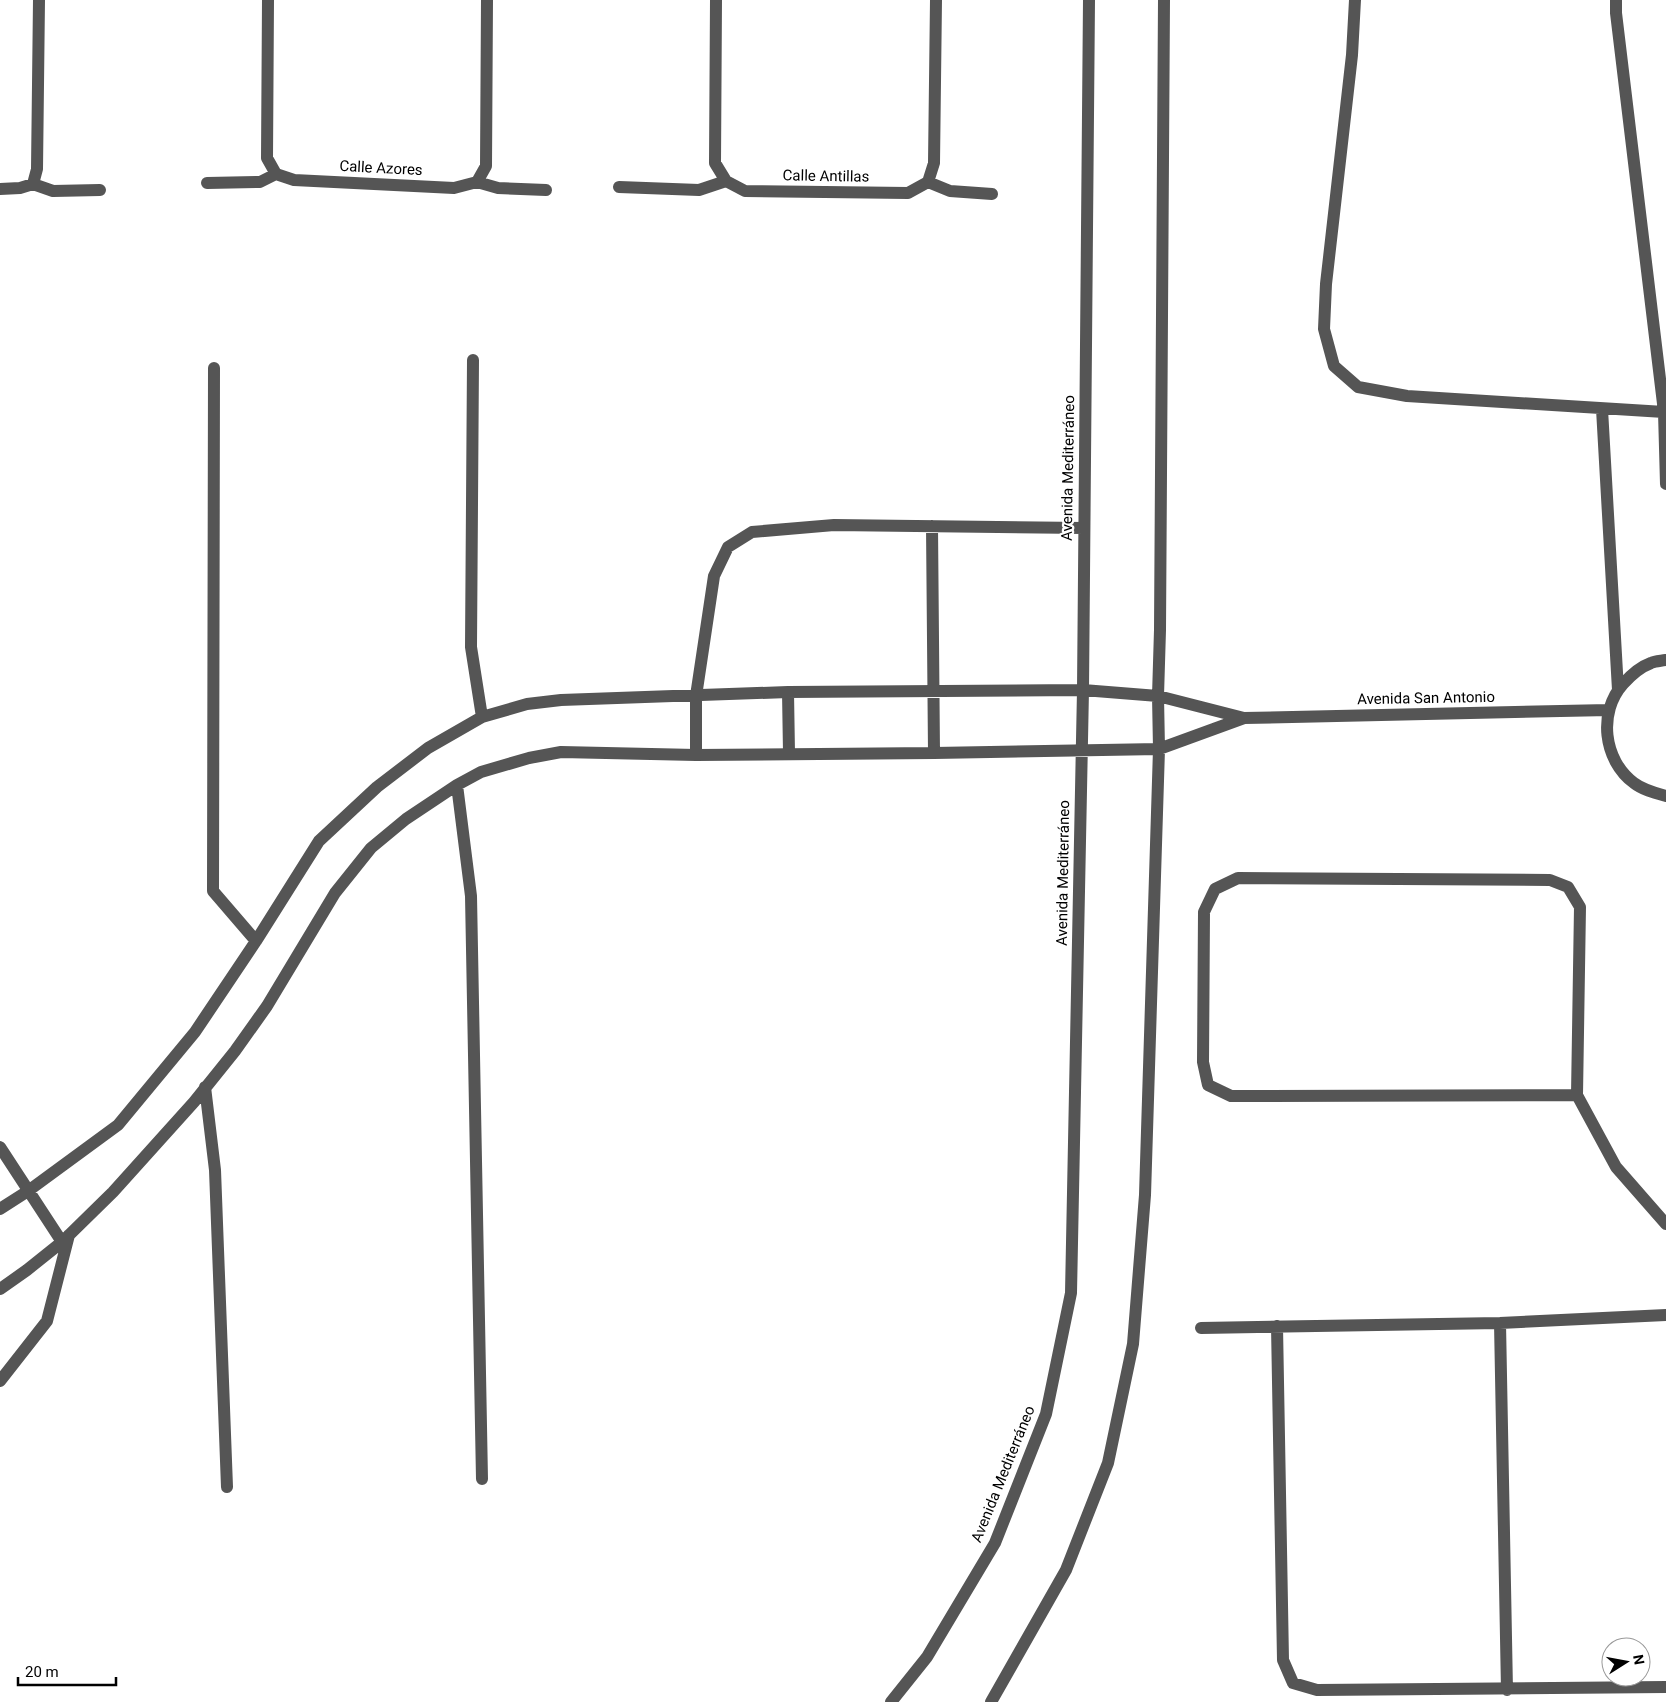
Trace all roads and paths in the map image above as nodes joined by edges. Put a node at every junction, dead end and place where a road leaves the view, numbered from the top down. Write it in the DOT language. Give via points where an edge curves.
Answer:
graph roads {
  1 [pos="39,0"];
  2 [pos="268,0"];
  3 [pos="487,0"];
  4 [pos="716,0"];
  5 [pos="936,0"];
  6 [pos="1089,0"];
  7 [pos="1164,0"];
  8 [pos="1355,0"];
  9 [pos="1616,0"];
  10 [pos="276,174"];
  11 [pos="726,181"];
  12 [pos="477,182"];
  13 [pos="928,182"];
  14 [pos="33,184"];
  15 [pos="207,184"];
  16 [pos="619,187"];
  17 [pos="0,189"];
  18 [pos="100,190"];
  19 [pos="546,190"];
  20 [pos="992,194"];
  21 [pos="473,360"];
  22 [pos="214,368"];
  23 [pos="1602,409"];
  24 [pos="1664,412"];
  25 [pos="1666,484"];
  26 [pos="932,526"];
  27 [pos="1084,528"];
  28 [pos="1666,660"];
  29 [pos="1083,690"];
  30 [pos="1618,690"];
  31 [pos="934,691"];
  32 [pos="788,692"];
  33 [pos="696,696"];
  34 [pos="1158,696"];
  35 [pos="1609,710"];
  36 [pos="482,717"];
  37 [pos="1244,718"];
  38 [pos="1159,749"];
  39 [pos="1081,750"];
  40 [pos="789,753"];
  41 [pos="934,753"];
  42 [pos="696,754"];
  43 [pos="457,784"];
  44 [pos="1666,796"];
  45 [pos="256,942"];
  46 [pos="206,1087"];
  47 [pos="1577,1095"];
  48 [pos="0,1147"];
  49 [pos="28,1191"];
  50 [pos="0,1209"];
  51 [pos="1666,1224"];
  52 [pos="65,1238"];
  53 [pos="0,1289"];
  54 [pos="1666,1315"];
  55 [pos="1500,1323"];
  56 [pos="1277,1326"];
  57 [pos="1201,1328"];
  58 [pos="0,1380"];
  59 [pos="482,1479"];
  60 [pos="227,1487"];
  61 [pos="1666,1687"];
  62 [pos="1507,1690"];
  63 [pos="891,1702"];
  64 [pos="991,1702"];
  1 -- 14 [label="street" via="38,169"];
  2 -- 10 [label="street" via="267,158"];
  3 -- 12 [label="street" via="486,166"];
  4 -- 11 [label="street" via="715,163"];
  5 -- 13 [label="street" via="934,164"];
  6 -- 27 [label="street, Avenida Mediterráneo"];
  7 -- 34 [label="street"];
  8 -- 23 [label="street" via="1352,55 1326,284 1324,329 1334,366 1358,387 1407,396"];
  9 -- 24 [label="street"];
  10 -- 12 [label="street, Calle Azores" via="294,180 454,188"];
  10 -- 15 [label="street" via="260,182"];
  11 -- 13 [label="street, Calle Antillas" via="745,191 908,193"];
  11 -- 16 [label="street" via="699,190"];
  12 -- 19 [label="street" via="498,188"];
  13 -- 20 [label="street" via="950,191"];
  14 -- 17 [label="street"];
  14 -- 18 [label="street" via="53,191"];
  21 -- 36 [label="street" via="471,647"];
  22 -- 45 [label="street" via="213,891"];
  23 -- 24 [label="street"];
  23 -- 30 [label="street"];
  24 -- 25 [label="street"];
  26 -- 27 [label="street"];
  26 -- 31 [label="street"];
  26 -- 33 [label="street" via="834,525 752,532 728,547 714,576"];
  27 -- 29 [label="street, Avenida Mediterráneo"];
  28 -- 30 [label="street" via="1650,663 1632,674"];
  29 -- 31 [label="street, Avenida San Antonio"];
  29 -- 34 [label="street, Avenida San Antonio"];
  29 -- 39 [label="street, Avenida Mediterráneo"];
  30 -- 35 [label="street"];
  31 -- 32 [label="street, Avenida San Antonio"];
  31 -- 41 [label="street"];
  32 -- 33 [label="street, Avenida San Antonio"];
  32 -- 40 [label="street"];
  33 -- 36 [label="street, Avenida San Antonio" via="561,700 527,704"];
  33 -- 42 [label="street"];
  34 -- 37 [label="street, Avenida San Antonio"];
  34 -- 38 [label="street"];
  35 -- 37 [label="street, Avenida San Antonio"];
  35 -- 44 [label="street" via="1606,730 1610,750 1620,768 1634,783"];
  36 -- 45 [label="street, Avenida San Antonio" via="428,748 384,781 319,841"];
  37 -- 38 [label="street, Avenida San Antonio"];
  38 -- 39 [label="street, Avenida San Antonio"];
  38 -- 64 [label="street" via="1145,1195 1133,1344 1108,1463 1066,1570"];
  39 -- 41 [label="street, Avenida San Antonio"];
  39 -- 63 [label="street, Avenida Mediterráneo" via="1071,1293 1046,1414 995,1544 927,1657"];
  40 -- 41 [label="street, Avenida San Antonio"];
  40 -- 42 [label="street, Avenida San Antonio"];
  42 -- 43 [label="street, Avenida San Antonio" via="561,752 481,772"];
  43 -- 46 [label="street, Avenida San Antonio" via="406,818 371,848 335,893 267,1006"];
  43 -- 59 [label="street" via="471,896"];
  45 -- 49 [label="street, Avenida San Antonio" via="195,1032 118,1125"];
  46 -- 52 [label="street, Avenida San Antonio" via="114,1192"];
  46 -- 60 [label="street" via="215,1170"];
  47 -- 47 [label="street" via="1580,907 1568,887 1550,880 1238,878 1215,889 1204,912 1203,1062 1208,1085 1231,1096"];
  47 -- 51 [label="street" via="1616,1167"];
  48 -- 49 [label="street"];
  49 -- 50 [label="street, Avenida San Antonio"];
  49 -- 52 [label="street"];
  52 -- 53 [label="street, Avenida San Antonio"];
  52 -- 58 [label="street" via="48,1321"];
  54 -- 55 [label="street"];
  55 -- 56 [label="street"];
  55 -- 62 [label="street"];
  56 -- 57 [label="street"];
  56 -- 62 [label="street" via="1283,1660 1293,1683 1317,1690"];
  61 -- 62 [label="street"];
}
